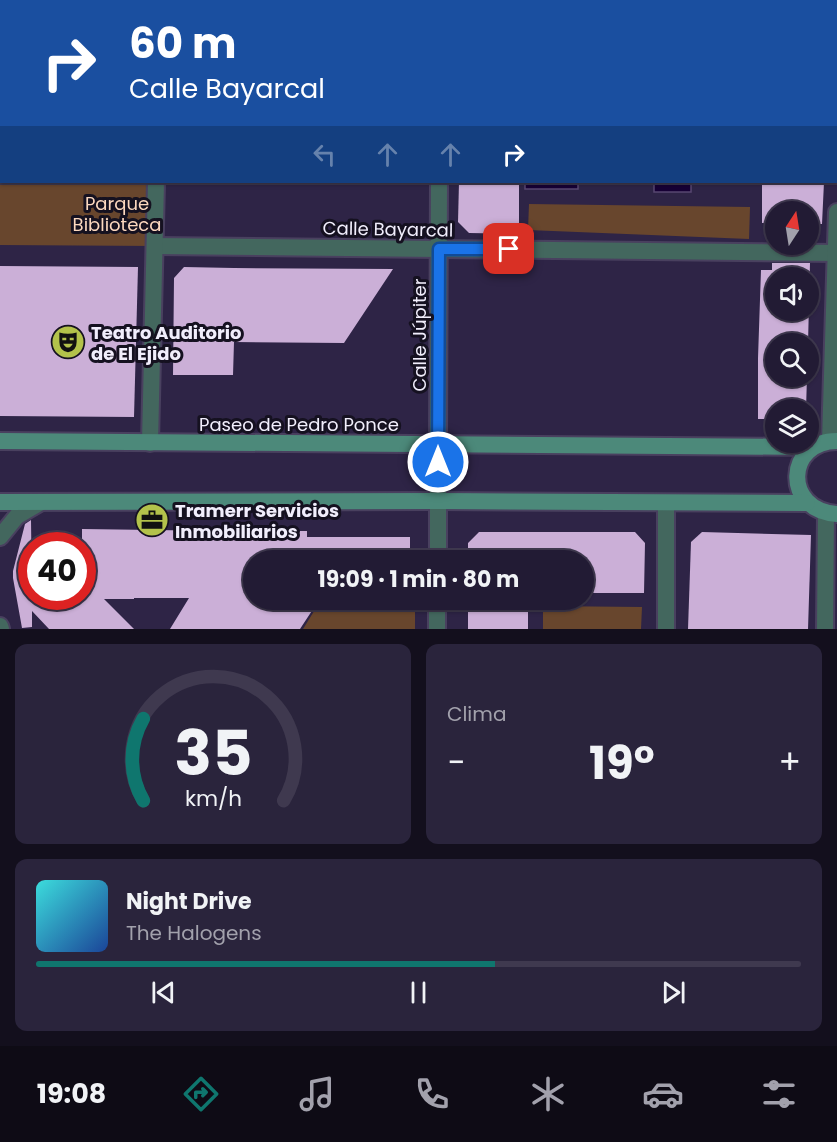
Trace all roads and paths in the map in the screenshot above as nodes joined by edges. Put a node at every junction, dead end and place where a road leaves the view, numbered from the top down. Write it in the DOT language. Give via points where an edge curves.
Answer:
graph roads {
  1 [pos="156,183"];
  2 [pos="439,183"];
  3 [pos="837,212"];
  4 [pos="155,246"];
  5 [pos="439,249"];
  6 [pos="836,253"];
  7 [pos="0,441"];
  8 [pos="833,441"];
  9 [pos="150,443"];
  10 [pos="438,445"];
  11 [pos="765,447"];
  12 [pos="807,453"];
  13 [pos="438,501"];
  14 [pos="0,502"];
  15 [pos="41,502"];
  16 [pos="666,503"];
  17 [pos="807,503"];
  18 [pos="831,514"];
  19 [pos="0,537"];
  20 [pos="438,550"];
  21 [pos="831,601"];
  22 [pos="437,610"];
  23 [pos="437,629"];
  24 [pos="666,629"];
  25 [pos="825,629"];
  1 -- 4 [label="street"];
  2 -- 5 [label="street, Calle Júpiter"];
  3 -- 6 [label="street"];
  4 -- 5 [label="street, Calle Bayarcal"];
  4 -- 9 [label="street"];
  5 -- 6 [label="street, Calle Bayarcal"];
  5 -- 10 [label="street, Calle Júpiter"];
  6 -- 8 [label="street"];
  7 -- 9 [label="main road, Paseo de Pedro Ponce"];
  9 -- 10 [label="main road, Paseo de Pedro Ponce"];
  10 -- 11 [label="main road, Paseo de Pedro Ponce"];
  10 -- 13 [label="street, Calle Júpiter"];
  12 -- 17 [label="main road" via="798,467 797,480"];
  13 -- 15 [label="main road"];
  13 -- 16 [label="main road"];
  13 -- 20 [label="street, Calle Júpiter"];
  14 -- 15 [label="main road"];
  15 -- 19 [label="street" via="17,516"];
  16 -- 17 [label="main road"];
  16 -- 24 [label="street"];
  17 -- 18 [label="main road"];
  18 -- 21 [label="street"];
  21 -- 25 [label="street"];
  22 -- 23 [label="street"];
}
